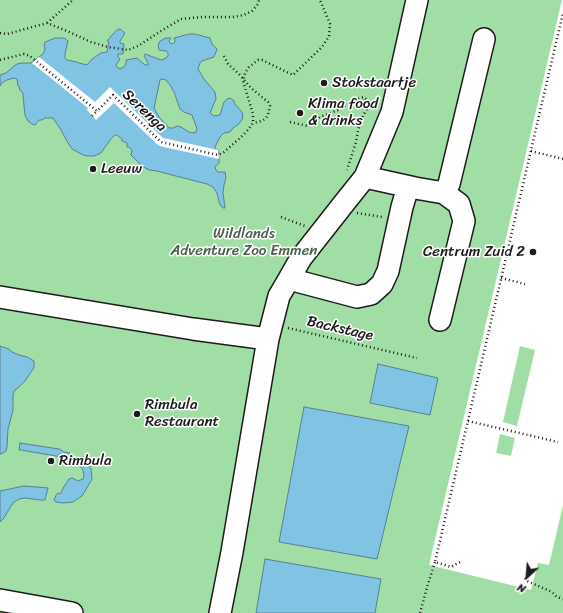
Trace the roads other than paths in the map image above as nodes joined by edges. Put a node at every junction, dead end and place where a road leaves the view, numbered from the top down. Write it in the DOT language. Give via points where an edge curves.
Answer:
graph roads {
  1 [pos="417,0"];
  2 [pos="484,39"];
  3 [pos="356,175"];
  4 [pos="408,187"];
  5 [pos="444,193"];
  6 [pos="289,279"];
  7 [pos="0,297"];
  8 [pos="440,320"];
  9 [pos="270,332"];
  10 [pos="0,600"];
  11 [pos="72,613"];
  12 [pos="220,613"];
  1 -- 3 [label="lane" via="392,112"];
  2 -- 5 [label="lane" via="449,184"];
  3 -- 4 [label="lane"];
  3 -- 6 [label="lane" via="345,202 301,258"];
  4 -- 5 [label="lane"];
  4 -- 6 [label="lane" via="388,271 382,284 370,294 357,297"];
  5 -- 8 [label="lane" via="459,204 464,221"];
  6 -- 9 [label="lane" via="279,296"];
  7 -- 9 [label="lane" via="193,329"];
  9 -- 12 [label="lane"];
  10 -- 11 [label="lane"];
}
